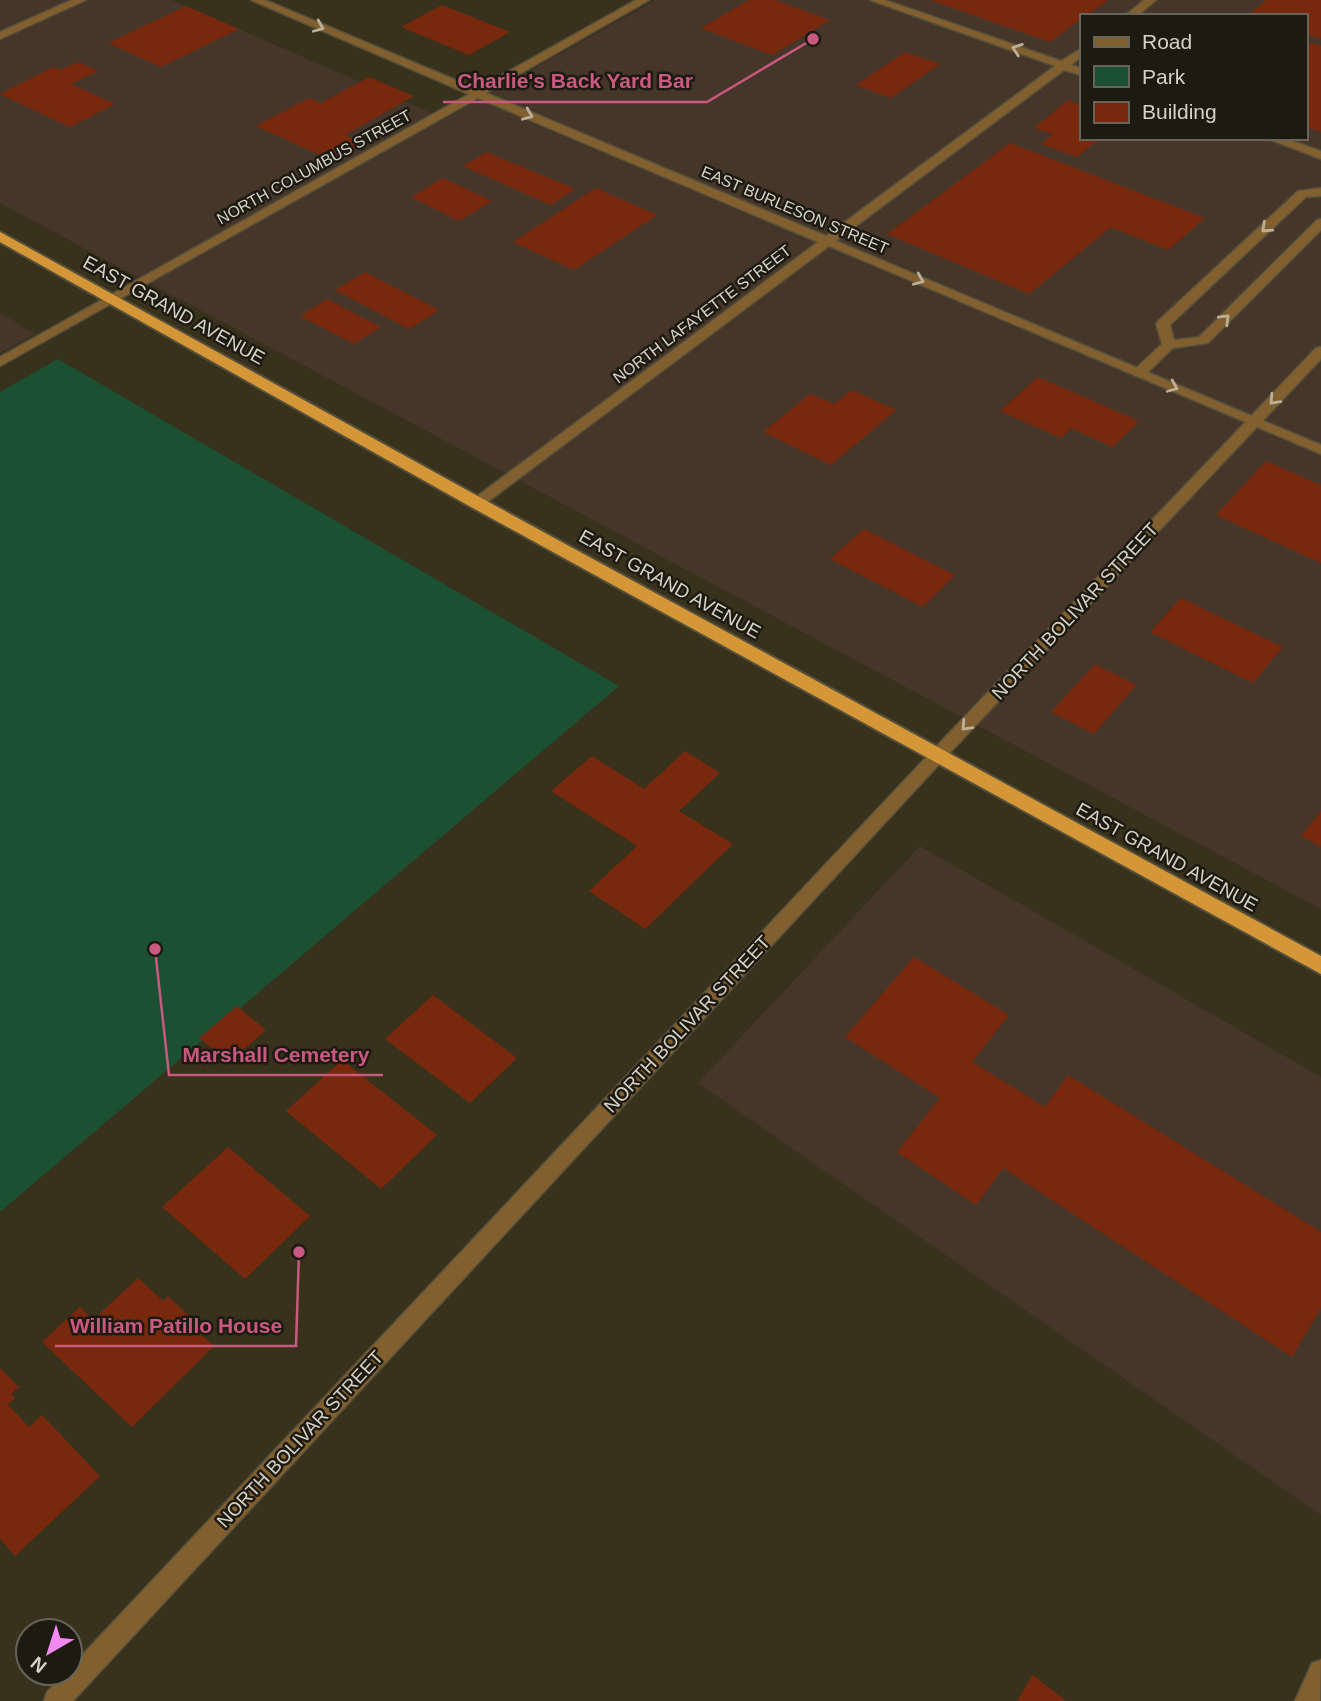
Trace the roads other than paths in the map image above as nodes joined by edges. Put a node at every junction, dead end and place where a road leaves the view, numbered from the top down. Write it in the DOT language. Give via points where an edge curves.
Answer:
graph roads {
  1 [pos="81,0"];
  2 [pos="256,0"];
  3 [pos="644,0"];
  4 [pos="875,0"];
  5 [pos="1151,0"];
  6 [pos="1133,14"];
  7 [pos="0,36"];
  8 [pos="1080,53"];
  9 [pos="1063,66"];
  10 [pos="1080,72"];
  11 [pos="478,94"];
  12 [pos="1278,140"];
  13 [pos="1321,155"];
  14 [pos="1321,192"];
  15 [pos="1321,223"];
  16 [pos="0,236"];
  17 [pos="828,241"];
  18 [pos="111,300"];
  19 [pos="1169,345"];
  20 [pos="1321,351"];
  21 [pos="0,362"];
  22 [pos="1139,373"];
  23 [pos="1254,421"];
  24 [pos="1321,450"];
  25 [pos="477,503"];
  26 [pos="938,755"];
  27 [pos="1321,966"];
  28 [pos="1321,1672"];
  29 [pos="56,1701"];
  30 [pos="1307,1701"];
  1 -- 7 [label="street"];
  2 -- 11 [label="street, EAST BURLESON STREET, one-way"];
  3 -- 11 [label="street, NORTH COLUMBUS STREET"];
  9 -- 4 [label="street, one-way"];
  5 -- 6 [label="street"];
  8 -- 9 [label="street, NORTH LAFAYETTE STREET"];
  9 -- 10 [label="street"];
  9 -- 17 [label="street, NORTH LAFAYETTE STREET"];
  11 -- 17 [label="street, EAST BURLESON STREET, one-way"];
  11 -- 18 [label="street, NORTH COLUMBUS STREET"];
  12 -- 13 [label="street"];
  14 -- 19 [label="street, one-way" via="1302,194 1164,324"];
  19 -- 15 [label="street, one-way" via="1203,340"];
  16 -- 18 [label="highway, EAST GRAND AVENUE"];
  17 -- 22 [label="street, EAST BURLESON STREET, one-way"];
  17 -- 25 [label="street, NORTH LAFAYETTE STREET"];
  18 -- 21 [label="street, NORTH COLUMBUS STREET"];
  18 -- 25 [label="highway, EAST GRAND AVENUE"];
  19 -- 22 [label="street"];
  20 -- 23 [label="street, NORTH BOLIVAR STREET, one-way"];
  22 -- 23 [label="street, EAST BURLESON STREET, one-way"];
  23 -- 24 [label="street, EAST BURLESON STREET"];
  23 -- 26 [label="street, NORTH BOLIVAR STREET, one-way"];
  25 -- 26 [label="highway, EAST GRAND AVENUE"];
  26 -- 27 [label="highway, EAST GRAND AVENUE"];
  26 -- 29 [label="street, NORTH BOLIVAR STREET"];
  28 -- 30 [label="street"];
}
